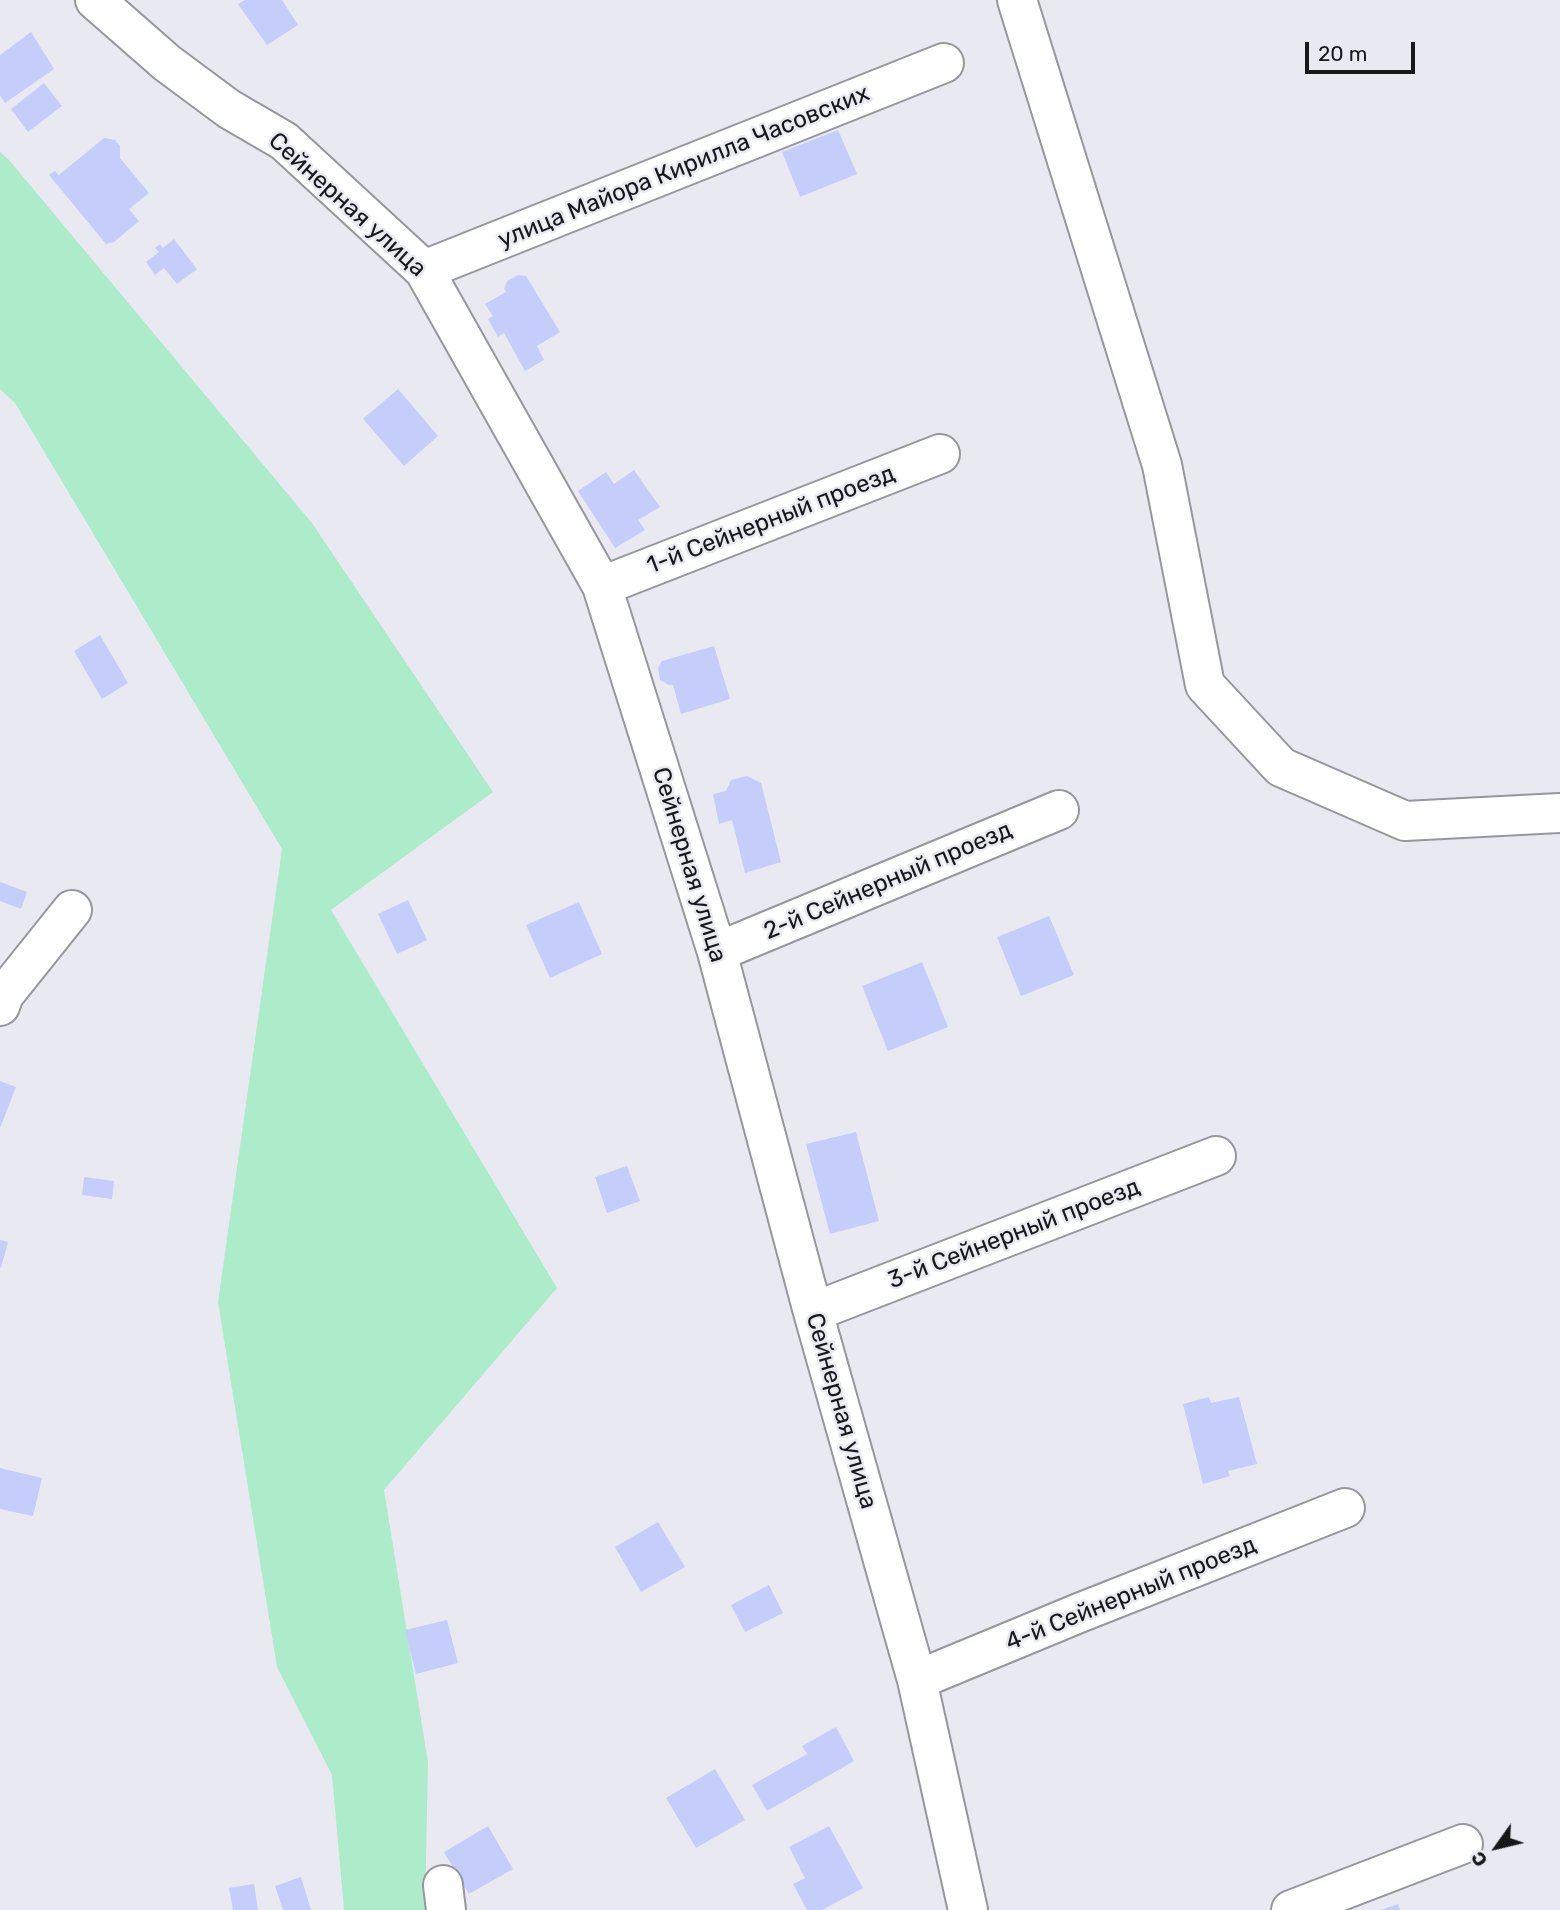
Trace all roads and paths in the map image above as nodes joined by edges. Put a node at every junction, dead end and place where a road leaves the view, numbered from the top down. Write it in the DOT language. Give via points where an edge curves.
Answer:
graph roads {
  1 [pos="1017,0"];
  2 [pos="110,3"];
  3 [pos="944,64"];
  4 [pos="424,270"];
  5 [pos="940,454"];
  6 [pos="602,586"];
  7 [pos="1059,810"];
  8 [pos="1560,813"];
  9 [pos="72,910"];
  10 [pos="717,952"];
  11 [pos="0,1006"];
  12 [pos="1216,1156"];
  13 [pos="813,1312"];
  14 [pos="1345,1508"];
  15 [pos="917,1680"];
  16 [pos="1463,1844"];
  17 [pos="968,1910"];
  18 [pos="1291,1910"];
  1 -- 8 [label="lane" via="1163,466 1205,685 1281,766 1405,821"];
  2 -- 4 [label="lane, Сейнерная улица" via="167,63 229,109 284,141"];
  3 -- 4 [label="lane, улица Майора Кирилла Часовских"];
  4 -- 6 [label="lane, Сейнерная улица"];
  5 -- 6 [label="lane, 1-й Сейнерный проезд"];
  6 -- 10 [label="lane, Сейнерная улица"];
  7 -- 10 [label="lane, 2-й Сейнерный проезд"];
  9 -- 11 [label="lane"];
  10 -- 13 [label="lane, Сейнерная улица"];
  12 -- 13 [label="lane, 3-й Сейнерный проезд"];
  13 -- 15 [label="lane, Сейнерная улица"];
  14 -- 15 [label="lane, 4-й Сейнерный проезд"];
  15 -- 17 [label="lane, Сейнерная улица"];
  16 -- 18 [label="lane"];
}
